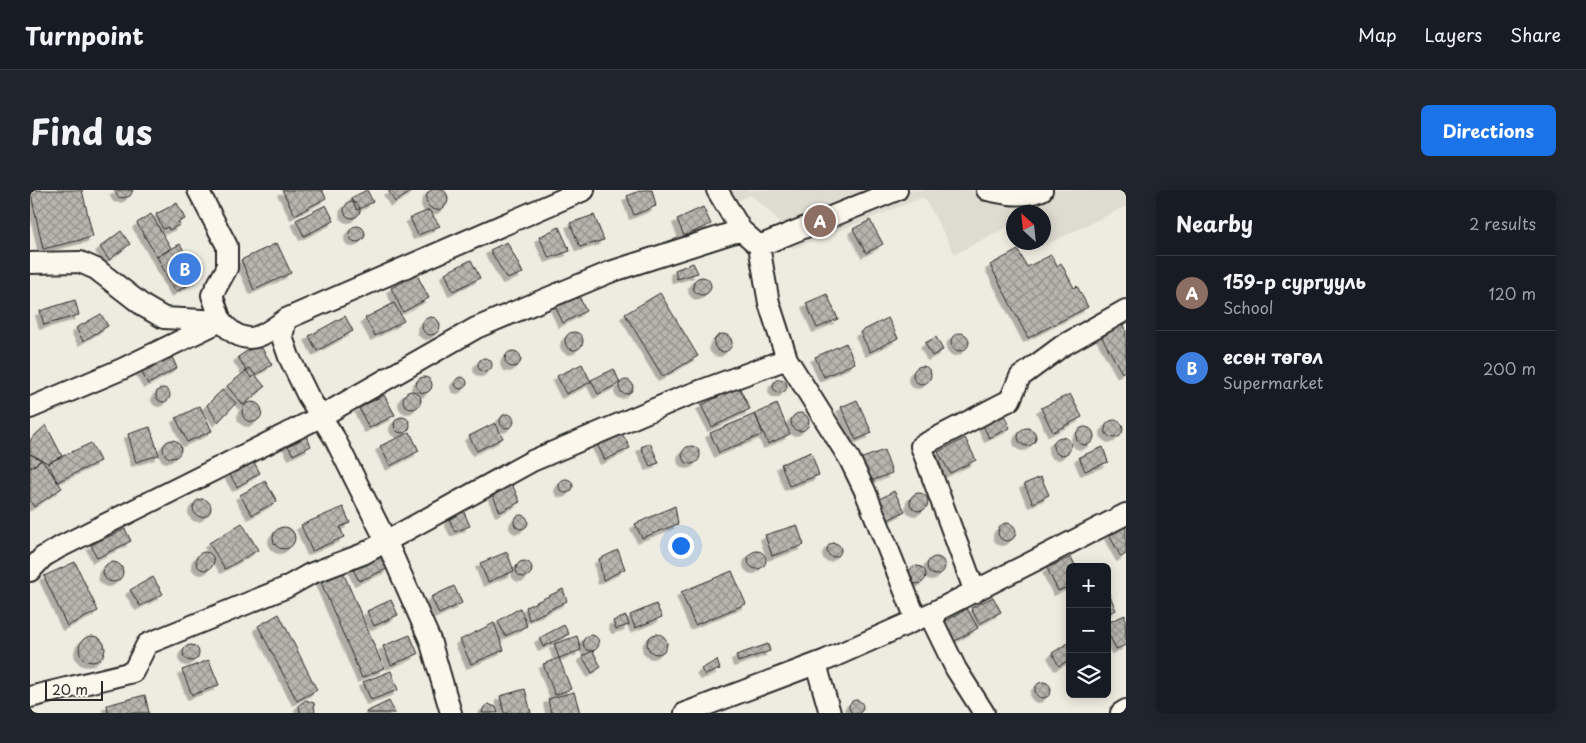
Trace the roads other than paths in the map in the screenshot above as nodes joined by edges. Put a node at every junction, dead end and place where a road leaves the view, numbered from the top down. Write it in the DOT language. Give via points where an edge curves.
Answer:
graph roads {
  1 [pos="198,190"];
  2 [pos="584,190"];
  3 [pos="717,190"];
  4 [pos="897,190"];
  5 [pos="987,190"];
  6 [pos="1042,190"];
  7 [pos="741,230"];
  8 [pos="759,246"];
  9 [pos="30,263"];
  10 [pos="1126,310"];
  11 [pos="286,319"];
  12 [pos="221,321"];
  13 [pos="787,359"];
  14 [pos="30,408"];
  15 [pos="321,416"];
  16 [pos="1126,514"];
  17 [pos="385,541"];
  18 [pos="30,571"];
  19 [pos="975,592"];
  20 [pos="925,615"];
  21 [pos="816,664"];
  22 [pos="31,694"];
  23 [pos="1126,710"];
  24 [pos="451,713"];
  25 [pos="685,713"];
  26 [pos="830,713"];
  27 [pos="984,713"];
  28 [pos="1121,713"];
  1 -- 12 [label="street" via="226,246 227,268 212,295"];
  2 -- 11 [label="street"];
  3 -- 7 [label="street"];
  4 -- 8 [label="street"];
  5 -- 6 [label="street" via="1018,196"];
  7 -- 8 [label="street"];
  7 -- 15 [label="street" via="610,272 476,328"];
  8 -- 13 [label="street" via="770,303"];
  9 -- 12 [label="street" via="80,262 96,269 164,318"];
  10 -- 19 [label="street" via="1062,346 1020,377 1010,400 921,446"];
  11 -- 12 [label="street" via="264,336 246,338 232,333"];
  11 -- 15 [label="street" via="282,337 289,357"];
  12 -- 14 [label="street" via="122,369"];
  13 -- 17 [label="street" via="678,399 532,461"];
  13 -- 20 [label="street" via="849,458"];
  15 -- 17 [label="street"];
  15 -- 18 [label="street" via="60,547 43,557"];
  16 -- 19 [label="street"];
  17 -- 22 [label="street" via="285,588 146,644 133,672"];
  17 -- 24 [label="street" via="430,640"];
  19 -- 20 [label="street"];
  20 -- 21 [label="street"];
  20 -- 27 [label="street" via="934,624"];
  21 -- 25 [label="street"];
  21 -- 26 [label="street"];
  23 -- 28 [label="street"];
}
